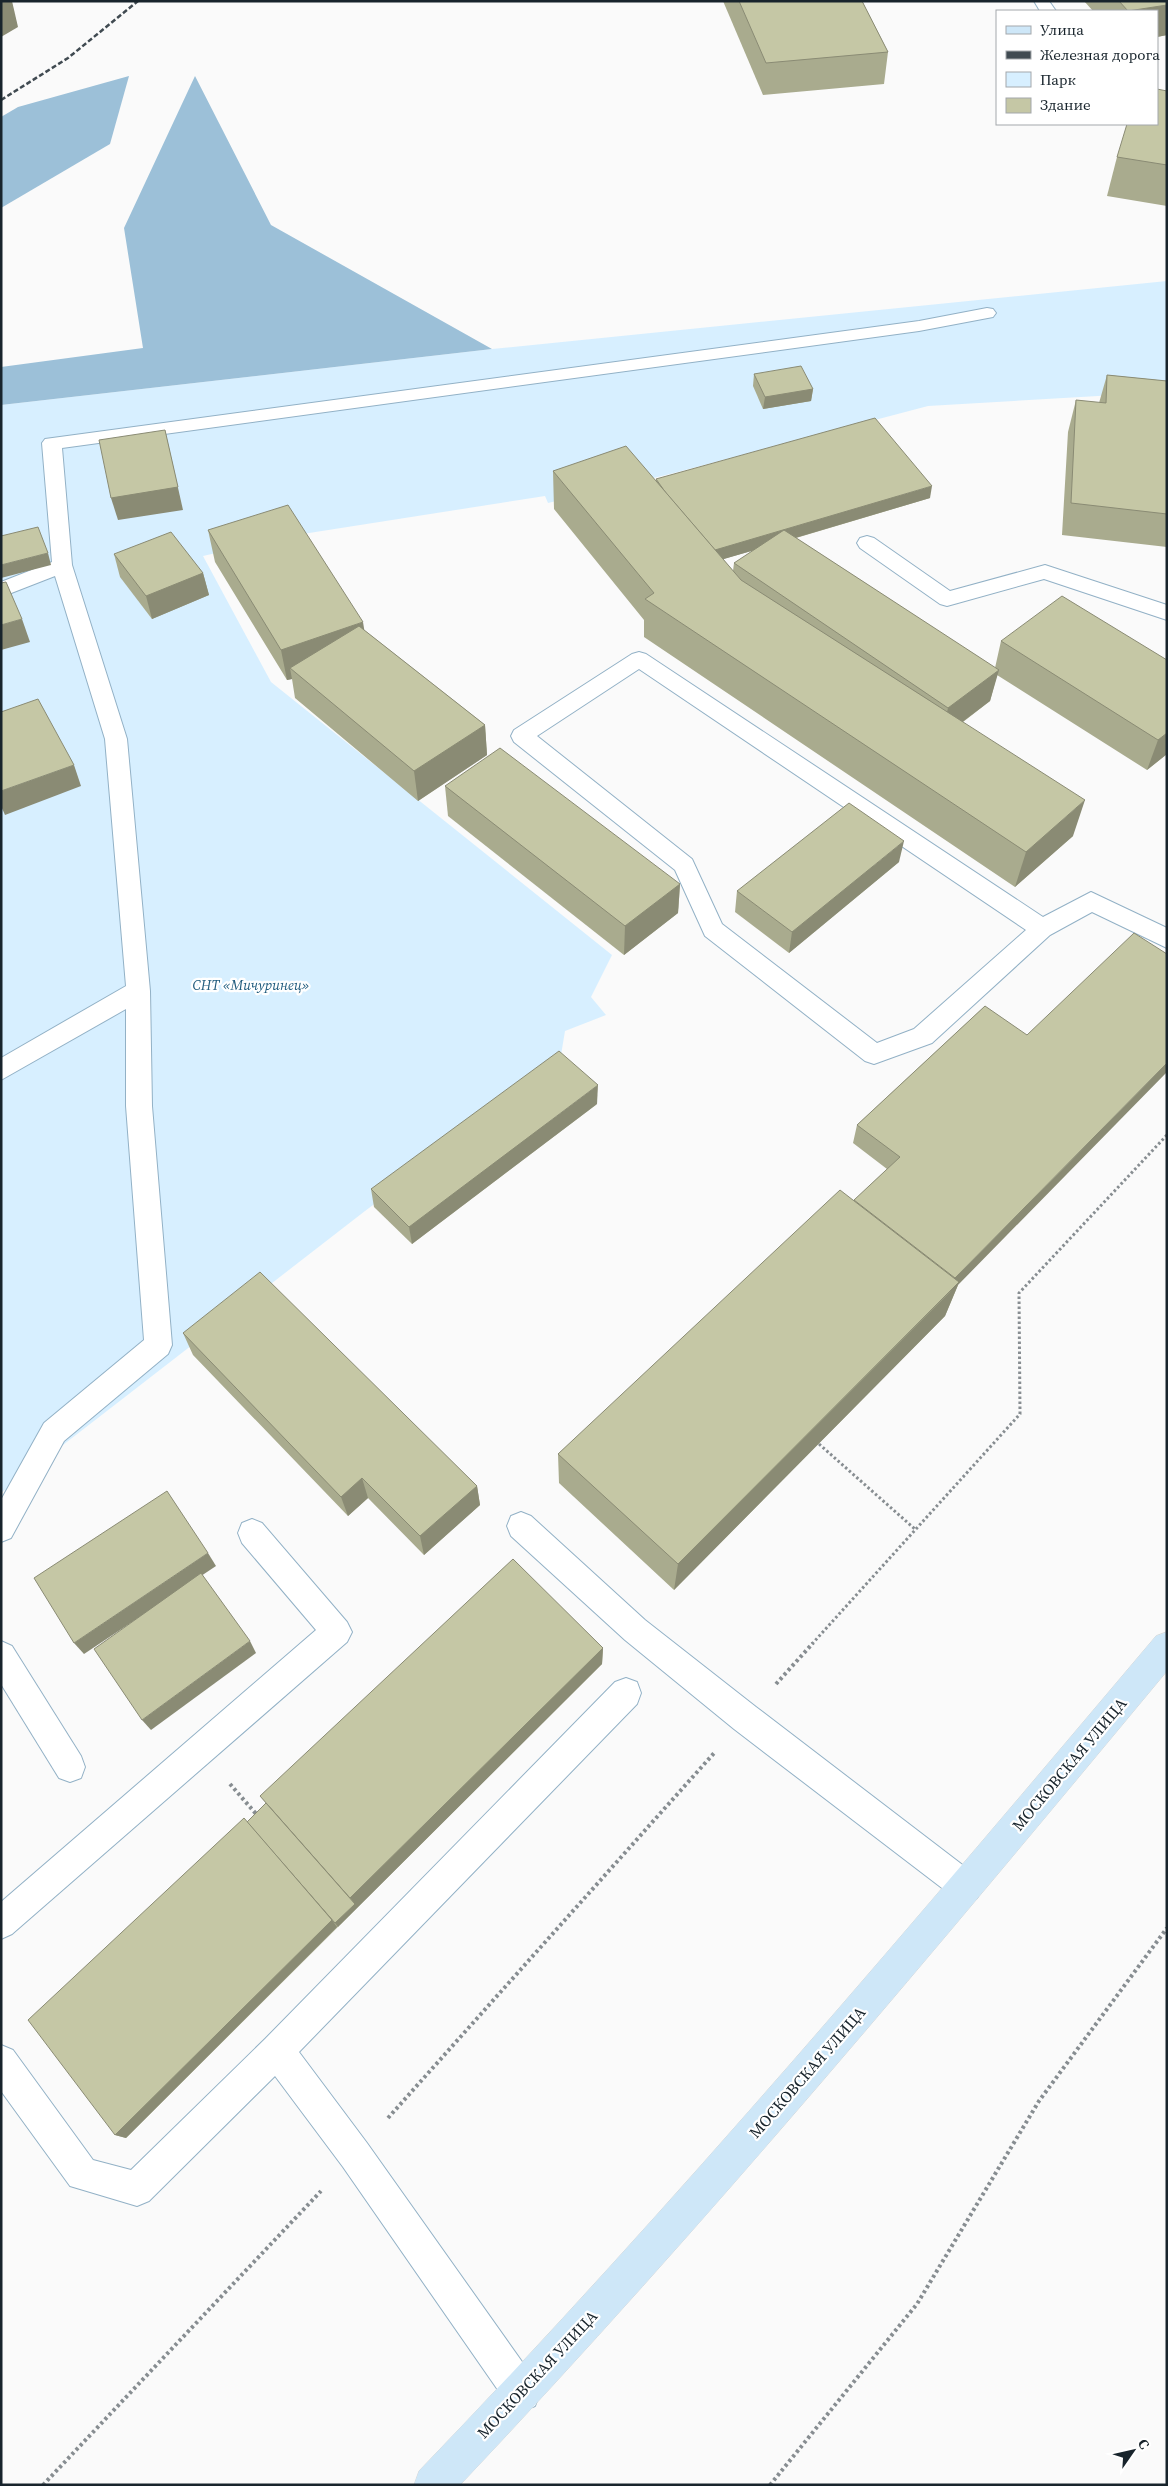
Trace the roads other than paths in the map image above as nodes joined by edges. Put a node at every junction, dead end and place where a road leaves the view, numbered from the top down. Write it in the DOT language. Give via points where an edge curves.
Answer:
graph roads {
  1 [pos="986,313"];
  2 [pos="867,543"];
  3 [pos="62,565"];
  4 [pos="1,590"];
  5 [pos="1167,613"];
  6 [pos="1042,930"];
  7 [pos="1167,939"];
  8 [pos="138,991"];
  9 [pos="1,1070"];
  10 [pos="521,1526"];
  11 [pos="1,1528"];
  12 [pos="252,1533"];
  13 [pos="1167,1647"];
  14 [pos="1,1656"];
  15 [pos="626,1693"];
  16 [pos="70,1767"];
  17 [pos="966,1886"];
  18 [pos="1,1923"];
  19 [pos="277,2050"];
  20 [pos="1,2062"];
  21 [pos="522,2393"];
  22 [pos="433,2485"];
  1 -- 3 [label="lane" via="899,328 52,443"];
  2 -- 5 [label="lane" via="946,599 1045,572"];
  3 -- 4 [label="lane"];
  3 -- 8 [label="lane" via="116,739"];
  6 -- 6 [label="lane" via="923,1036 874,1054 713,930 684,865 522,736 639,659"];
  6 -- 7 [label="lane" via="1091,901"];
  8 -- 9 [label="lane"];
  8 -- 11 [label="lane" via="139,1106 158,1345 54,1432"];
  10 -- 17 [label="lane" via="636,1630 745,1718"];
  12 -- 18 [label="lane" via="337,1632"];
  13 -- 17 [label="main road, МОСКОВСКАЯ УЛИЦА"];
  14 -- 16 [label="lane"];
  15 -- 19 [label="lane"];
  17 -- 21 [label="main road, МОСКОВСКАЯ УЛИЦА" via="716,2178"];
  19 -- 20 [label="lane" via="137,2189 82,2174"];
  19 -- 21 [label="lane"];
  21 -- 22 [label="main road, МОСКОВСКАЯ УЛИЦА"];
}
